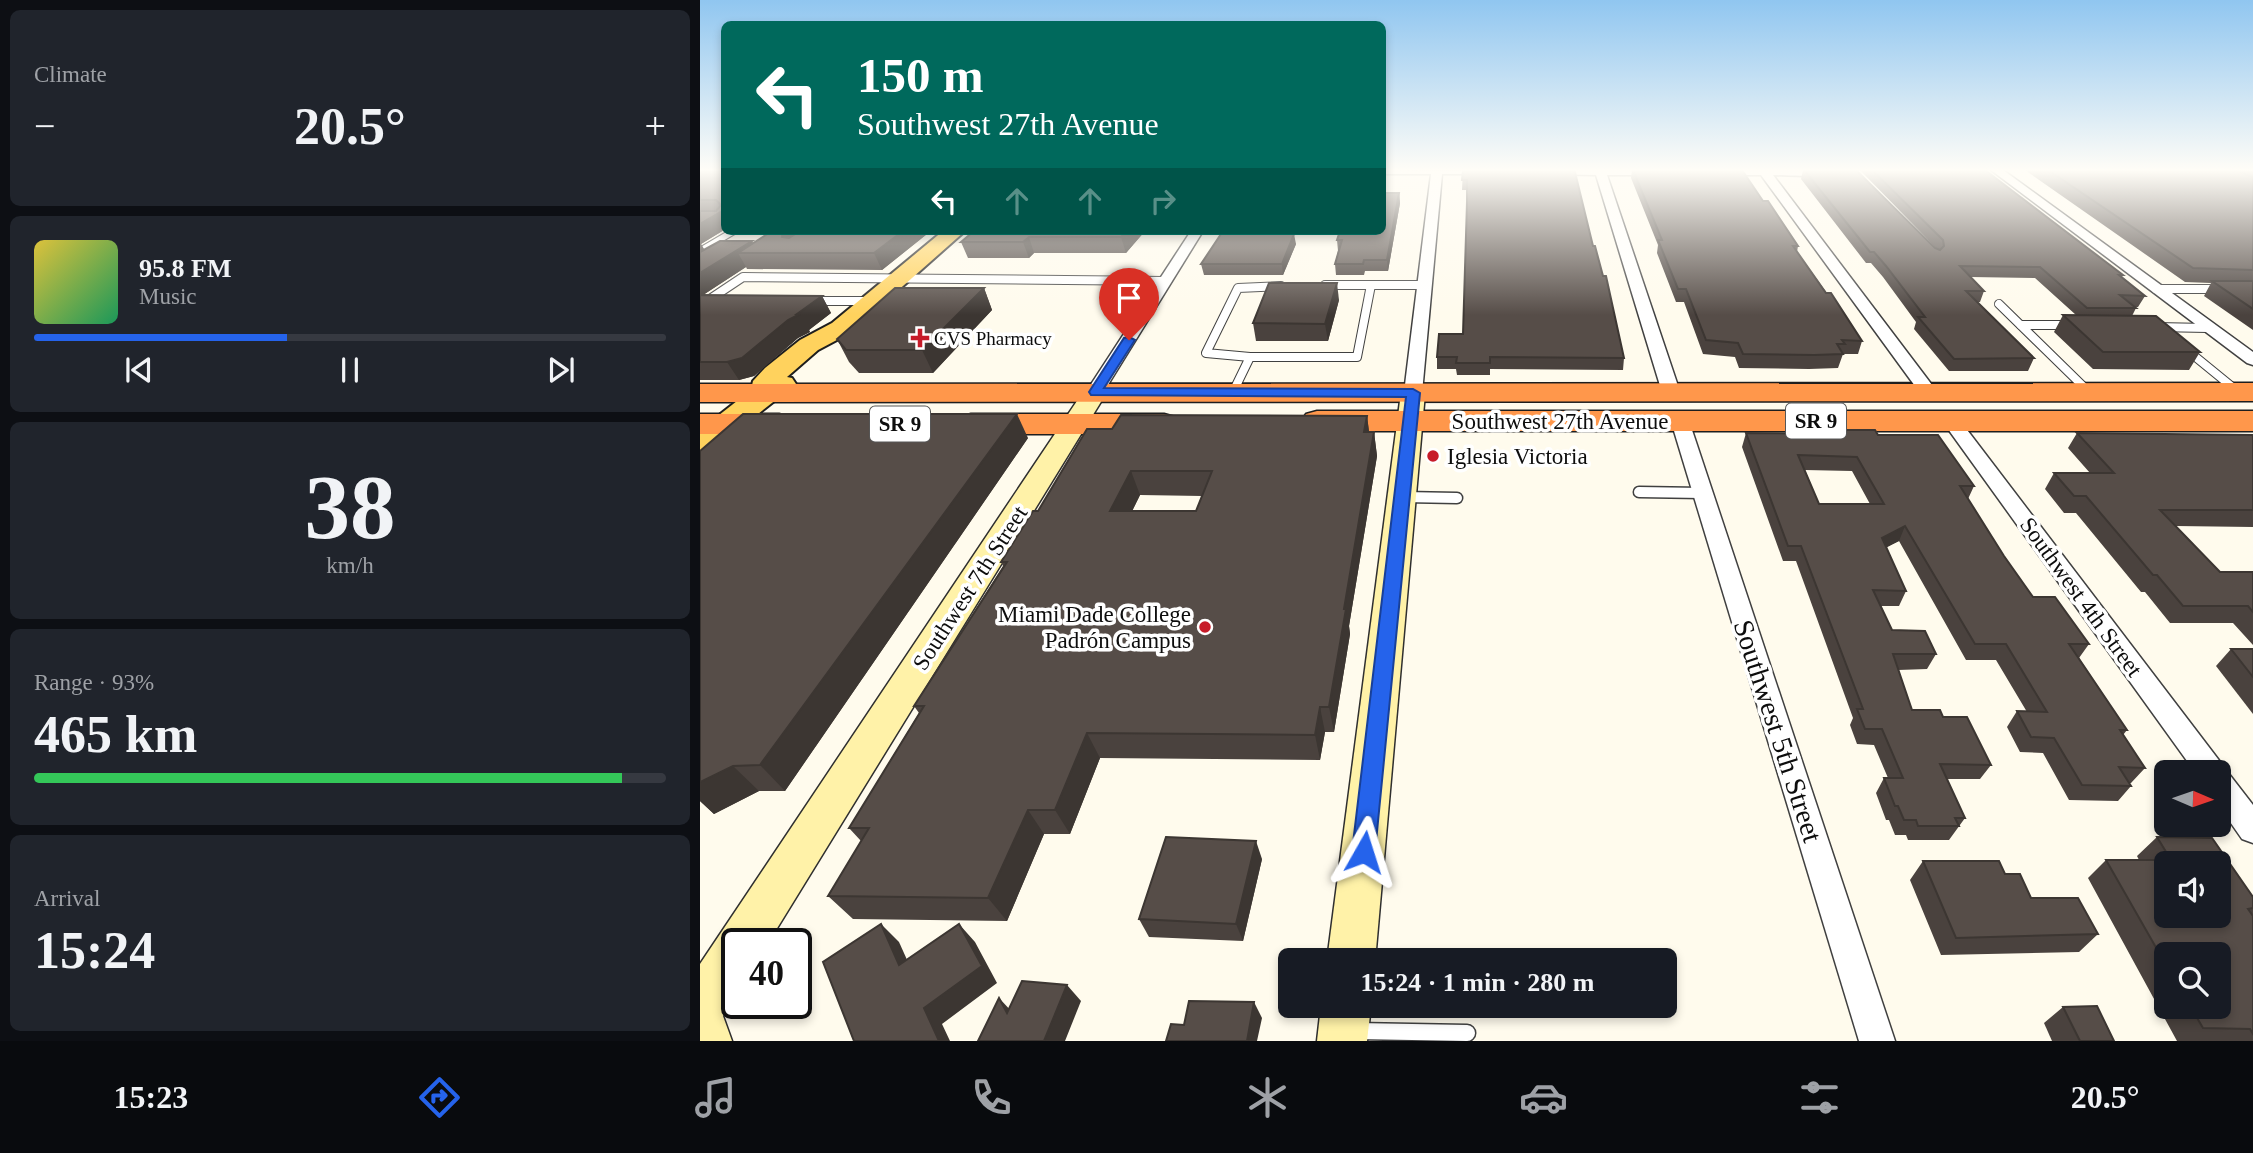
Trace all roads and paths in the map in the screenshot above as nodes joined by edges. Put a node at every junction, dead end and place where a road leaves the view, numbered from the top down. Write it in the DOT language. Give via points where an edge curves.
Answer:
graph roads {
  1 [pos="1431,219"];
  2 [pos="1616,219"];
  3 [pos="1799,219"];
  4 [pos="2061,219"];
  5 [pos="727,235"];
  6 [pos="950,235"];
  7 [pos="1195,235"];
  8 [pos="700,251"];
  9 [pos="900,279"];
  10 [pos="1166,281"];
  11 [pos="1314,285"];
  12 [pos="1371,285"];
  13 [pos="1423,285"];
  14 [pos="1289,286"];
  15 [pos="2156,289"];
  16 [pos="2227,289"];
  17 [pos="718,301"];
  18 [pos="796,301"];
  19 [pos="873,301"];
  20 [pos="1999,303"];
  21 [pos="2021,325"];
  22 [pos="2083,325"];
  23 [pos="2146,327"];
  24 [pos="2159,327"];
  25 [pos="2208,328"];
  26 [pos="2169,335"];
  27 [pos="2178,343"];
  28 [pos="1250,357"];
  29 [pos="2253,360"];
  30 [pos="1233,391"];
  31 [pos="1095,392"];
  32 [pos="2246,392"];
  33 [pos="700,393"];
  34 [pos="764,393"];
  35 [pos="1929,393"];
  36 [pos="1985,393"];
  37 [pos="2090,393"];
  38 [pos="1412,407"];
  39 [pos="1676,407"];
  40 [pos="2253,421"];
  41 [pos="1250,422"];
  42 [pos="1952,422"];
  43 [pos="712,424"];
  44 [pos="810,424"];
  45 [pos="947,424"];
  46 [pos="1075,424"];
  47 [pos="1189,424"];
  48 [pos="700,445"];
  49 [pos="1639,492"];
  50 [pos="1702,493"];
  51 [pos="1404,497"];
  52 [pos="1457,498"];
  53 [pos="2202,760"];
  54 [pos="2231,799"];
  55 [pos="2253,829"];
  56 [pos="751,928"];
  57 [pos="1352,948"];
  58 [pos="721,975"];
  59 [pos="700,1007"];
  60 [pos="700,1021"];
  61 [pos="1344,1026"];
  62 [pos="1467,1033"];
  63 [pos="707,1041"];
  64 [pos="1877,1041"];
  1 -- 13 [label="street"];
  2 -- 39 [label="street, Southwest 5th Street"];
  3 -- 35 [label="street"];
  4 -- 15 [label="street"];
  5 -- 8 [label="lane"];
  6 -- 9 [label="main road"];
  7 -- 10 [label="street, Southwest 7th Street"];
  9 -- 10 [label="lane"];
  9 -- 17 [label="lane" via="743,277 705,301"];
  9 -- 19 [label="main road"];
  10 -- 31 [label="street, Southwest 7th Street"];
  11 -- 12 [label="lane"];
  12 -- 13 [label="lane"];
  12 -- 28 [label="lane" via="1357,357"];
  13 -- 38 [label="street"];
  14 -- 28 [label="lane" via="1238,288 1206,353"];
  15 -- 16 [label="lane"];
  15 -- 25 [label="street"];
  18 -- 19 [label="lane"];
  19 -- 34 [label="main road" via="841,328 834,344 791,380"];
  20 -- 21 [label="lane"];
  21 -- 22 [label="lane"];
  21 -- 37 [label="lane"];
  23 -- 24 [label="lane"];
  24 -- 25 [label="lane"];
  24 -- 26 [label="lane"];
  25 -- 29 [label="street"];
  27 -- 32 [label="lane"];
  28 -- 30 [label="lane"];
  30 -- 31 [label="highway, Southwest 27th Avenue / SR 9"];
  30 -- 38 [label="highway, Southwest 27th Avenue / SR 9"];
  31 -- 34 [label="highway, Southwest 27th Avenue / SR 9"];
  31 -- 46 [label="main road, Southwest 7th Street"];
  32 -- 37 [label="highway, SR 9"];
  33 -- 34 [label="highway, Southwest 27th Avenue / SR 9"];
  34 -- 43 [label="main road"];
  35 -- 36 [label="highway, SR 9"];
  35 -- 39 [label="highway, SR 9" via="1719,393 1692,400 1682,411"];
  36 -- 37 [label="highway, SR 9"];
  36 -- 42 [label="highway" via="1954,400 1948,411"];
  38 -- 39 [label="highway, Southwest 27th Avenue / SR 9"];
  38 -- 41 [label="highway, Southwest 27th Avenue / SR 9"];
  38 -- 51 [label="main road"];
  39 -- 42 [label="highway, Southwest 27th Avenue / SR 9"];
  39 -- 50 [label="street, Southwest 5th Street"];
  40 -- 42 [label="highway, Southwest 27th Avenue / SR 9"];
  42 -- 53 [label="street, Southwest 4th Street"];
  43 -- 44 [label="highway"];
  43 -- 48 [label="main road"];
  45 -- 46 [label="highway, SR 9"];
  46 -- 47 [label="highway, SR 9"];
  46 -- 56 [label="main road, Southwest 7th Street"];
  49 -- 50 [label="lane"];
  50 -- 64 [label="street, Southwest 5th Street"];
  51 -- 52 [label="lane"];
  51 -- 57 [label="main road"];
  54 -- 55 [label="street"];
  58 -- 59 [label="main road"];
  60 -- 63 [label="main road"];
  61 -- 62 [label="lane"];
}
